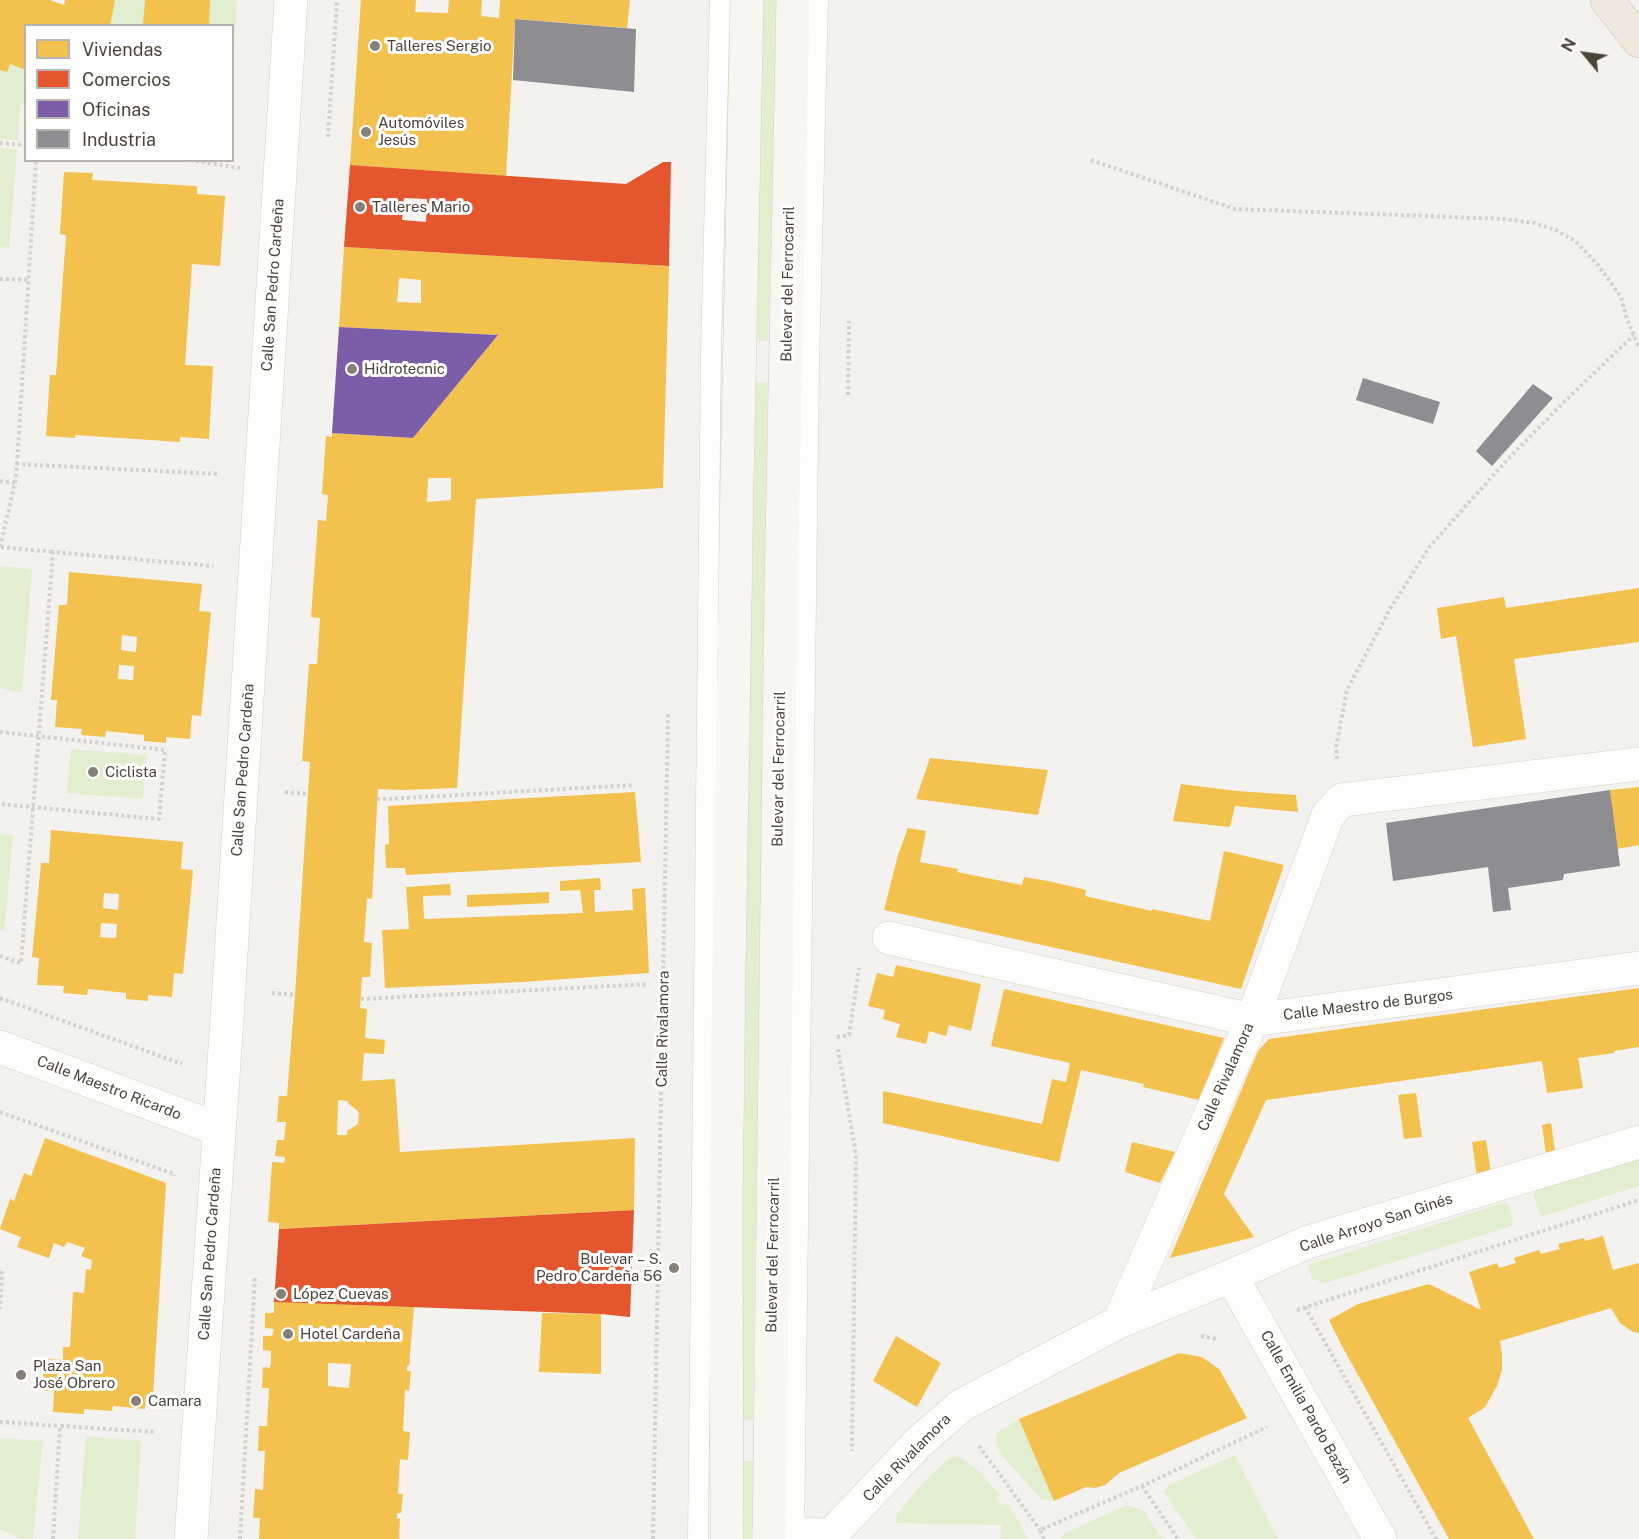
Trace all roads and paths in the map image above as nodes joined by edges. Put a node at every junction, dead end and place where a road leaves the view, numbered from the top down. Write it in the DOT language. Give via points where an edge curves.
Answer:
graph roads {
  1 [pos="291,0"];
  2 [pos="720,0"];
  3 [pos="747,0"];
  4 [pos="793,0"];
  5 [pos="818,0"];
  6 [pos="1606,0"];
  7 [pos="1639,41"];
  8 [pos="0,144"];
  9 [pos="24,145"];
  10 [pos="1091,160"];
  11 [pos="36,162"];
  12 [pos="204,162"];
  13 [pos="244,168"];
  14 [pos="0,279"];
  15 [pos="28,280"];
  16 [pos="1634,335"];
  17 [pos="1639,348"];
  18 [pos="17,464"];
  19 [pos="224,474"];
  20 [pos="0,481"];
  21 [pos="15,483"];
  22 [pos="0,547"];
  23 [pos="53,552"];
  24 [pos="218,566"];
  25 [pos="0,732"];
  26 [pos="39,737"];
  27 [pos="1639,764"];
  28 [pos="634,784"];
  29 [pos="285,792"];
  30 [pos="308,794"];
  31 [pos="377,799"];
  32 [pos="1342,800"];
  33 [pos="0,804"];
  34 [pos="34,808"];
  35 [pos="665,879"];
  36 [pos="889,938"];
  37 [pos="0,956"];
  38 [pos="1639,968"];
  39 [pos="649,984"];
  40 [pos="272,993"];
  41 [pos="295,995"];
  42 [pos="0,998"];
  43 [pos="361,999"];
  44 [pos="1252,1020"];
  45 [pos="835,1028"];
  46 [pos="849,1035"];
  47 [pos="836,1037"];
  48 [pos="0,1047"];
  49 [pos="182,1064"];
  50 [pos="0,1112"];
  51 [pos="218,1129"];
  52 [pos="1639,1142"];
  53 [pos="173,1186"];
  54 [pos="0,1272"];
  55 [pos="1231,1276"];
  56 [pos="1305,1307"];
  57 [pos="0,1310"];
  58 [pos="1119,1322"];
  59 [pos="0,1422"];
  60 [pos="60,1426"];
  61 [pos="1267,1427"];
  62 [pos="157,1432"];
  63 [pos="975,1441"];
  64 [pos="1142,1486"];
  65 [pos="841,1525"];
  66 [pos="1040,1530"];
  67 [pos="781,1537"];
  68 [pos="53,1539"];
  69 [pos="191,1539"];
  70 [pos="653,1539"];
  71 [pos="698,1539"];
  72 [pos="726,1539"];
  73 [pos="1044,1539"];
  74 [pos="1178,1539"];
  75 [pos="1380,1539"];
  76 [pos="1436,1539"];
  1 -- 51 [label="street, Calle San Pedro Cardeña"];
  2 -- 71 [label="lane" via="711,350"];
  3 -- 72 [label="main road" via="729,956"];
  4 -- 67 [label="main road, Bulevar del Ferrocarril" via="781,589"];
  5 -- 67 [label="lane, Bulevar del Ferrocarril"];
  6 -- 7 [label="highway"];
  8 -- 9 [label="path"];
  10 -- 16 [label="path" via="1235,209 1505,219 1556,230 1575,241 1598,265 1621,297"];
  11 -- 15 [label="path"];
  12 -- 13 [label="path"];
  14 -- 15 [label="path"];
  15 -- 18 [label="path"];
  16 -- 17 [label="path"];
  16 -- 32 [label="path" via="1459,513 1430,546 1390,609 1347,690 1336,747"];
  18 -- 19 [label="path"];
  18 -- 21 [label="path"];
  20 -- 21 [label="path"];
  21 -- 22 [label="path"];
  22 -- 23 [label="path"];
  23 -- 24 [label="path"];
  23 -- 26 [label="path"];
  25 -- 26 [label="path"];
  26 -- 34 [label="path"];
  26 -- 34 [label="path" via="165,750 159,819"];
  27 -- 32 [label="street"];
  28 -- 31 [label="path"];
  29 -- 30 [label="path"];
  32 -- 44 [label="street, Calle Rivalamora" via="1328,815"];
  33 -- 34 [label="path"];
  34 -- 37 [label="path" via="21,963"];
  35 -- 70 [label="path, Calle Rivalamora"];
  36 -- 44 [label="street, Calle Maestro de Burgos"];
  38 -- 44 [label="street, Calle Maestro de Burgos"];
  39 -- 43 [label="path"];
  40 -- 41 [label="path"];
  42 -- 49 [label="path"];
  44 -- 58 [label="street, Calle Rivalamora"];
  45 -- 47 [label="path, Calle Rivalamora"];
  46 -- 47 [label="path"];
  47 -- 65 [label="path, Calle Rivalamora" via="856,1155"];
  48 -- 51 [label="street, Calle Maestro Ricardo"];
  50 -- 53 [label="path" via="174,1174"];
  51 -- 69 [label="street, Calle San Pedro Cardeña"];
  52 -- 55 [label="street, Calle Arroyo San Ginés" via="1308,1242"];
  54 -- 57 [label="path"];
  55 -- 58 [label="street, Calle Arroyo San Ginés"];
  55 -- 75 [label="street, Calle Emilia Pardo Bazán"];
  56 -- 76 [label="path"];
  58 -- 65 [label="street, Calle Rivalamora" via="962,1405 919,1442"];
  59 -- 60 [label="path"];
  60 -- 62 [label="path"];
  60 -- 68 [label="path"];
  61 -- 64 [label="path"];
  63 -- 66 [label="path"];
  64 -- 66 [label="path"];
  64 -- 74 [label="path"];
  65 -- 67 [label="street"];
  66 -- 73 [label="path"];
}
